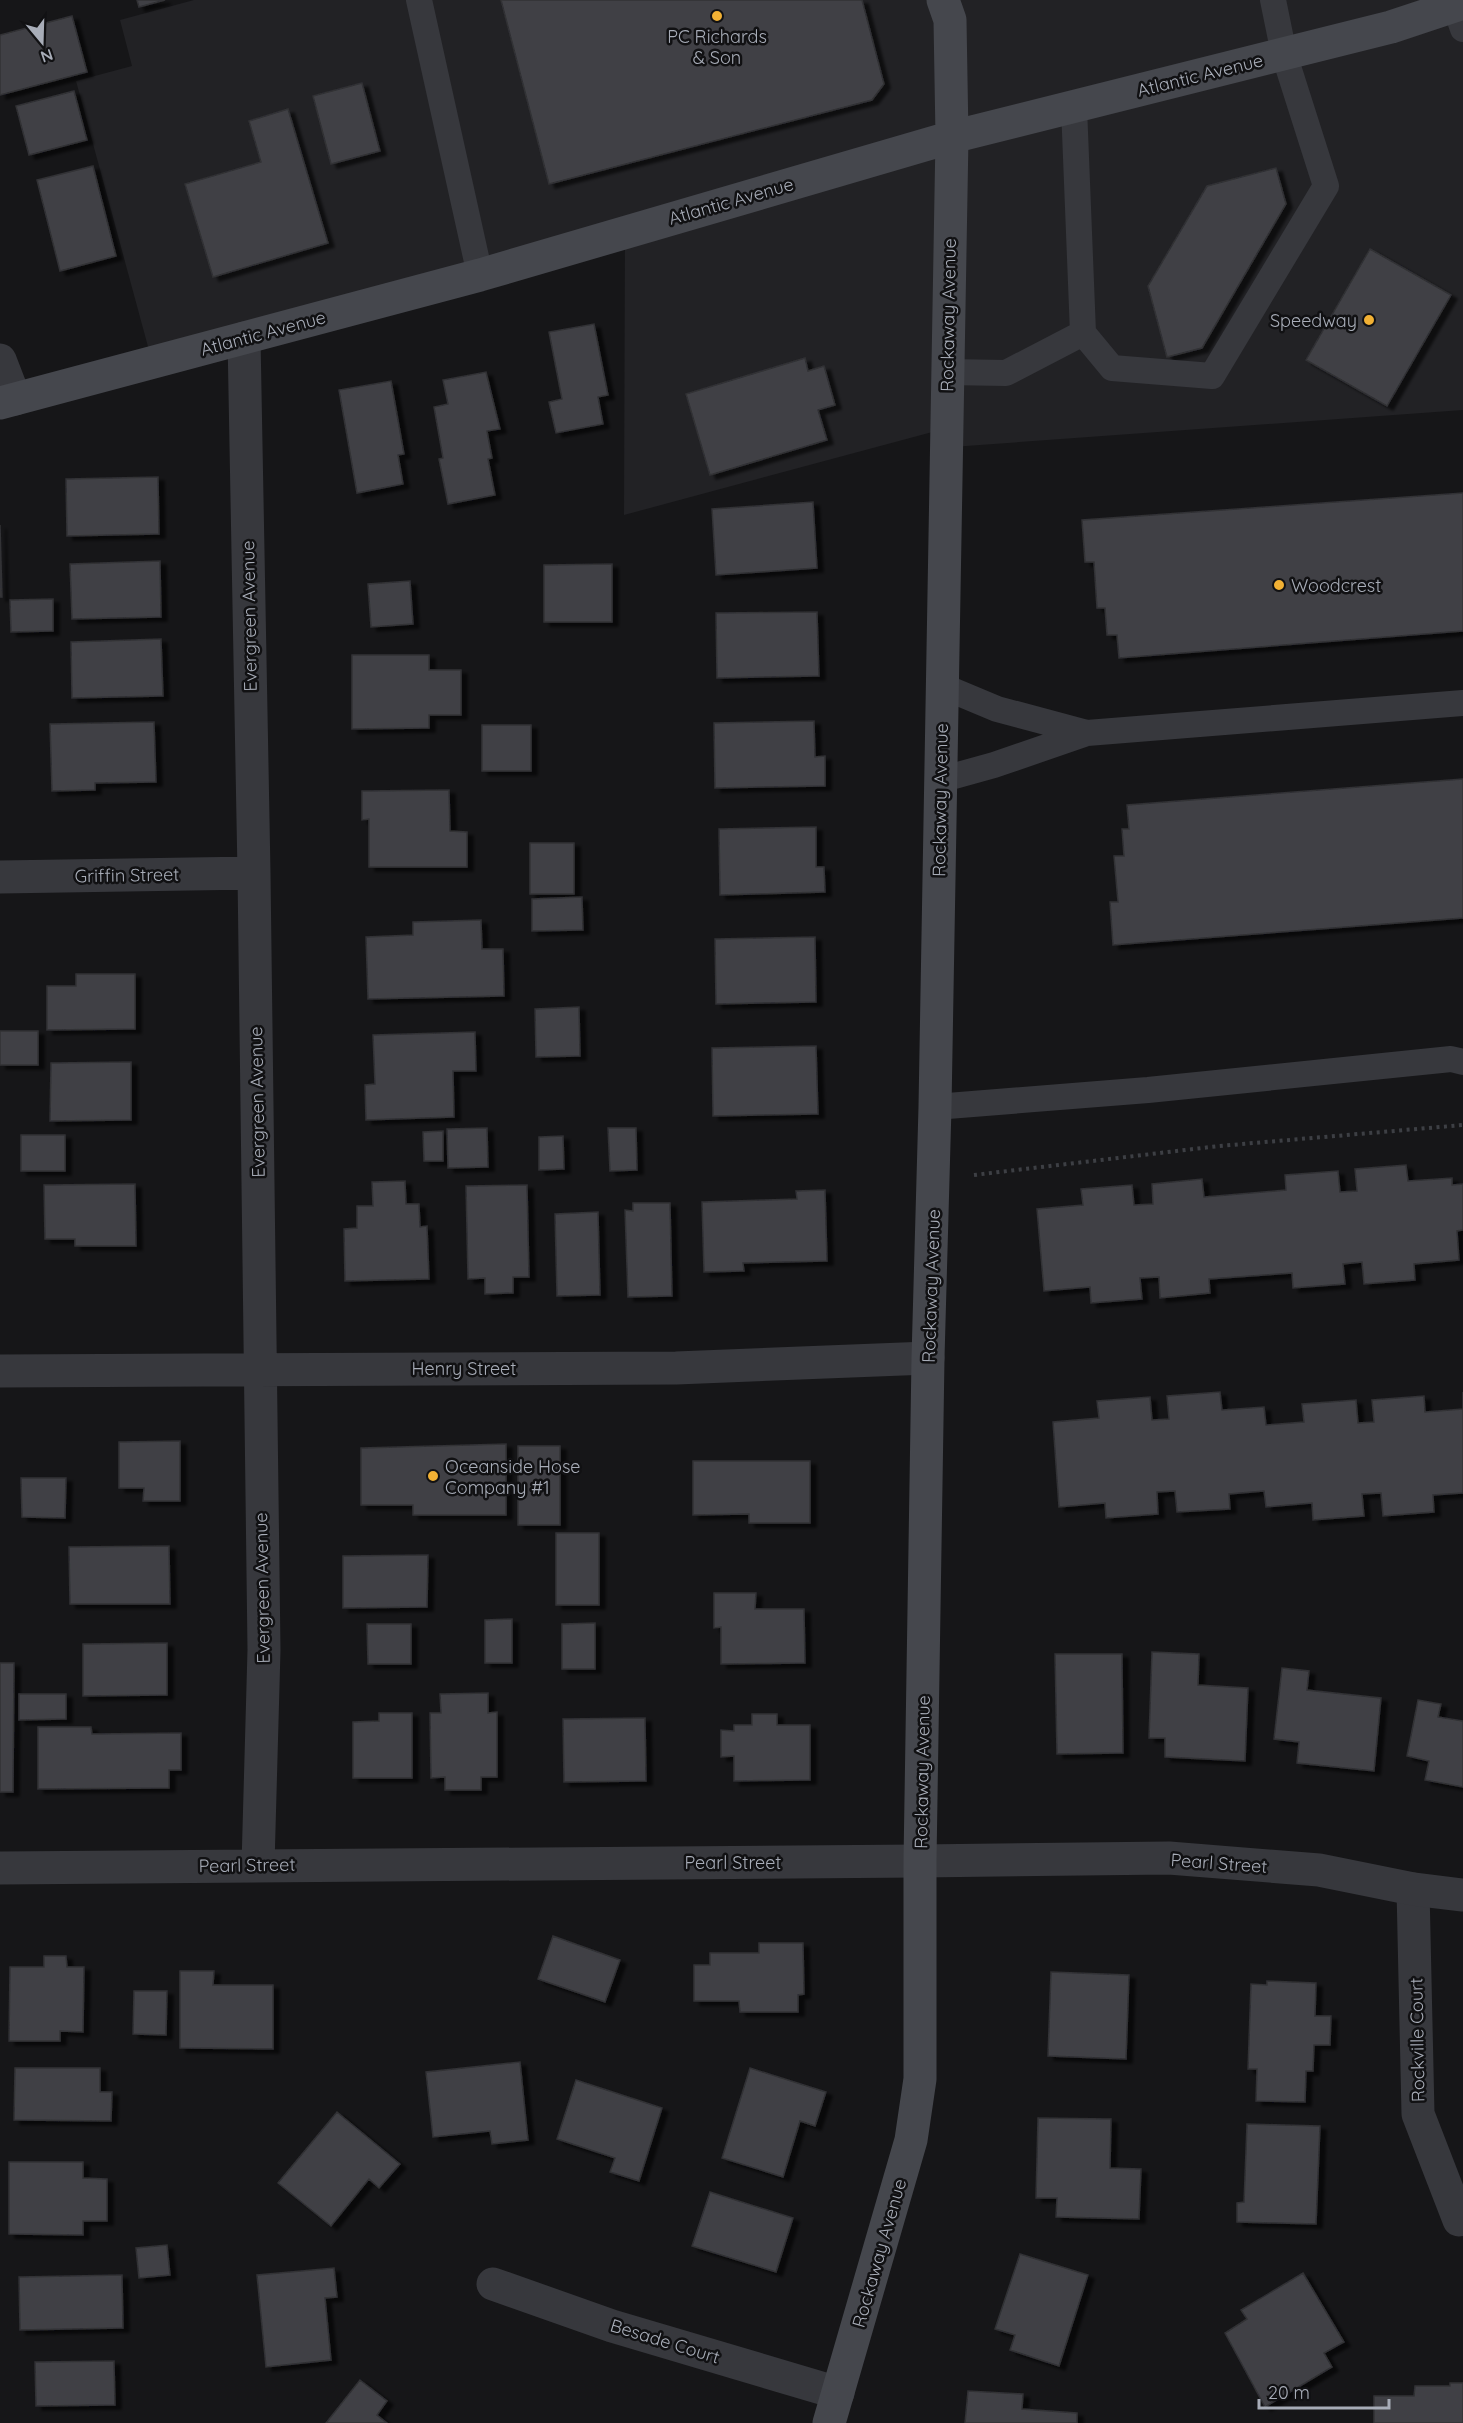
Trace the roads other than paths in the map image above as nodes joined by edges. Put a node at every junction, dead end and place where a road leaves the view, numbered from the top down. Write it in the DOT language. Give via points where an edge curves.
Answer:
graph roads {
  1 [pos="419,0"];
  2 [pos="943,0"];
  3 [pos="1272,0"];
  4 [pos="1460,13"];
  5 [pos="1284,54"];
  6 [pos="1074,107"];
  7 [pos="952,138"];
  8 [pos="480,275"];
  9 [pos="1083,333"];
  10 [pos="244,338"];
  11 [pos="0,360"];
  12 [pos="947,372"];
  13 [pos="8,401"];
  14 [pos="942,686"];
  15 [pos="1463,703"];
  16 [pos="1086,733"];
  17 [pos="940,780"];
  18 [pos="254,873"];
  19 [pos="0,877"];
  20 [pos="1463,1062"];
  21 [pos="936,1107"];
  22 [pos="928,1358"];
  23 [pos="260,1369"];
  24 [pos="0,1371"];
  25 [pos="920,1861"];
  26 [pos="258,1865"];
  27 [pos="0,1868"];
  28 [pos="1413,1889"];
  29 [pos="1463,1895"];
  30 [pos="1460,2220"];
  31 [pos="493,2284"];
  32 [pos="834,2408"];
  1 -- 8 [label="lane"];
  2 -- 7 [label="main road, Rockaway Avenue" via="950,20"];
  3 -- 5 [label="lane"];
  4 -- 5 [label="main road, Atlantic Avenue"];
  5 -- 6 [label="main road, Atlantic Avenue"];
  5 -- 9 [label="lane" via="1326,186 1212,376 1112,368"];
  6 -- 7 [label="main road, Atlantic Avenue"];
  6 -- 9 [label="lane"];
  7 -- 8 [label="main road, Atlantic Avenue"];
  7 -- 12 [label="main road, Rockaway Avenue"];
  8 -- 10 [label="main road, Atlantic Avenue"];
  9 -- 12 [label="lane" via="1006,374"];
  10 -- 13 [label="main road, Atlantic Avenue"];
  10 -- 18 [label="street, Evergreen Avenue"];
  11 -- 13 [label="street"];
  12 -- 14 [label="main road, Rockaway Avenue"];
  14 -- 16 [label="lane" via="997,709"];
  14 -- 17 [label="main road, Rockaway Avenue"];
  15 -- 16 [label="lane"];
  16 -- 17 [label="lane"];
  17 -- 21 [label="main road, Rockaway Avenue"];
  18 -- 19 [label="street, Griffin Street"];
  18 -- 23 [label="street, Evergreen Avenue"];
  20 -- 21 [label="lane" via="1451,1059"];
  21 -- 22 [label="main road, Rockaway Avenue"];
  22 -- 23 [label="street, Henry Street" via="676,1368"];
  22 -- 25 [label="main road, Rockaway Avenue"];
  23 -- 24 [label="street, Henry Street"];
  23 -- 26 [label="street, Evergreen Avenue" via="264,1650"];
  25 -- 26 [label="street, Pearl Street"];
  25 -- 28 [label="street, Pearl Street" via="1169,1858 1319,1870"];
  25 -- 32 [label="main road, Rockaway Avenue" via="920,2079 911,2140"];
  26 -- 27 [label="street, Pearl Street"];
  28 -- 29 [label="street, Pearl Street"];
  28 -- 30 [label="street, Rockville Court" via="1418,2114"];
  31 -- 32 [label="street, Besade Court"];
}
